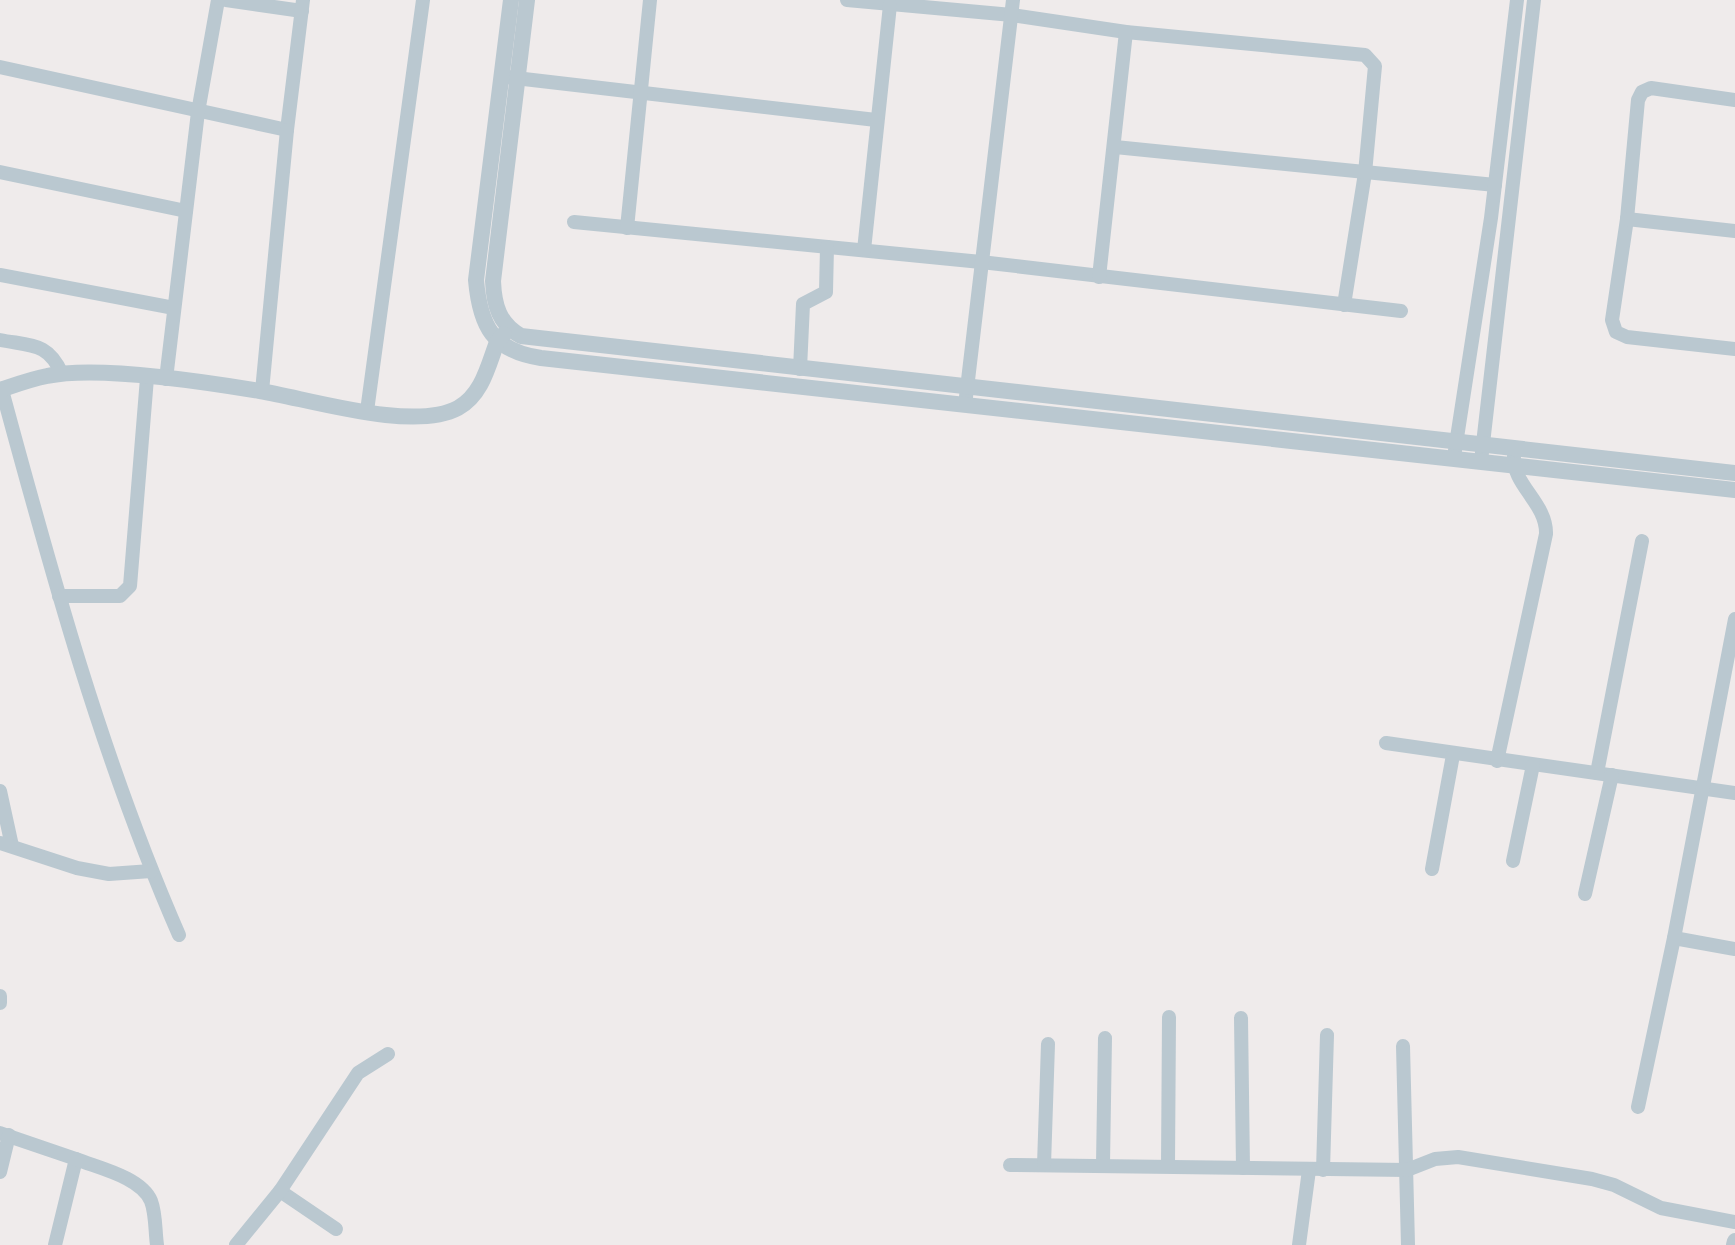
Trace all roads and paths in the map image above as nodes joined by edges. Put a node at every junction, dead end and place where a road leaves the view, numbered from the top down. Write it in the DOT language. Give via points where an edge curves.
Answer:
graph roads {
  1 [pos="218,0"];
  2 [pos="226,0"];
  3 [pos="423,0"];
  4 [pos="511,0"];
  5 [pos="527,0"];
  6 [pos="650,0"];
  7 [pos="847,0"];
  8 [pos="1517,0"];
  9 [pos="1534,0"];
  10 [pos="303,5"];
  11 [pos="890,5"];
  12 [pos="1012,7"];
  13 [pos="1126,32"];
  14 [pos="0,67"];
  15 [pos="510,78"];
  16 [pos="641,92"];
  17 [pos="1735,100"];
  18 [pos="198,112"];
  19 [pos="876,120"];
  20 [pos="287,130"];
  21 [pos="1115,147"];
  22 [pos="0,172"];
  23 [pos="1365,173"];
  24 [pos="1495,185"];
  25 [pos="186,211"];
  26 [pos="1627,219"];
  27 [pos="574,222"];
  28 [pos="627,228"];
  29 [pos="1735,231"];
  30 [pos="827,247"];
  31 [pos="864,250"];
  32 [pos="981,262"];
  33 [pos="0,275"];
  34 [pos="1099,277"];
  35 [pos="1344,305"];
  36 [pos="174,308"];
  37 [pos="1401,311"];
  38 [pos="503,335"];
  39 [pos="0,340"];
  40 [pos="1735,349"];
  41 [pos="800,369"];
  42 [pos="62,374"];
  43 [pos="147,378"];
  44 [pos="166,379"];
  45 [pos="1,390"];
  46 [pos="262,391"];
  47 [pos="966,396"];
  48 [pos="367,411"];
  49 [pos="1455,449"];
  50 [pos="1482,453"];
  51 [pos="1514,458"];
  52 [pos="1735,473"];
  53 [pos="1735,490"];
  54 [pos="1642,541"];
  55 [pos="59,596"];
  56 [pos="1735,619"];
  57 [pos="1386,743"];
  58 [pos="1453,755"];
  59 [pos="1497,761"];
  60 [pos="1533,765"];
  61 [pos="1604,774"];
  62 [pos="1702,787"];
  63 [pos="0,791"];
  64 [pos="1735,793"];
  65 [pos="6,845"];
  66 [pos="1513,861"];
  67 [pos="1432,869"];
  68 [pos="151,871"];
  69 [pos="1585,894"];
  70 [pos="179,935"];
  71 [pos="1674,938"];
  72 [pos="1735,949"];
  73 [pos="0,996"];
  74 [pos="0,1003"];
  75 [pos="1169,1017"];
  76 [pos="1241,1018"];
  77 [pos="1327,1035"];
  78 [pos="1105,1038"];
  79 [pos="1048,1044"];
  80 [pos="1403,1046"];
  81 [pos="388,1054"];
  82 [pos="1638,1107"];
  83 [pos="5,1134"];
  84 [pos="83,1162"];
  85 [pos="1103,1164"];
  86 [pos="1168,1164"];
  87 [pos="1010,1165"];
  88 [pos="1044,1165"];
  89 [pos="1243,1168"];
  90 [pos="1316,1170"];
  91 [pos="1407,1170"];
  92 [pos="0,1172"];
  93 [pos="280,1191"];
  94 [pos="1735,1222"];
  95 [pos="336,1229"];
  96 [pos="55,1245"];
  97 [pos="157,1245"];
  98 [pos="236,1245"];
  99 [pos="1299,1245"];
  100 [pos="1408,1245"];
  1 -- 18 [label="street"];
  2 -- 10 [label="street"];
  3 -- 48 [label="street"];
  4 -- 15 [label="street"];
  5 -- 15 [label="street"];
  6 -- 16 [label="street"];
  7 -- 11 [label="street"];
  8 -- 24 [label="street"];
  9 -- 50 [label="street"];
  10 -- 20 [label="street"];
  11 -- 12 [label="street"];
  11 -- 19 [label="street"];
  12 -- 13 [label="street"];
  12 -- 32 [label="street"];
  13 -- 21 [label="street"];
  13 -- 23 [label="street" via="1365,55 1375,66"];
  14 -- 18 [label="street"];
  15 -- 16 [label="street"];
  15 -- 38 [label="street" via="493,281"];
  16 -- 19 [label="street"];
  16 -- 28 [label="street"];
  17 -- 26 [label="street" via="1651,88 1642,92"];
  18 -- 20 [label="street"];
  18 -- 25 [label="street"];
  19 -- 31 [label="street"];
  20 -- 46 [label="street"];
  21 -- 23 [label="street"];
  21 -- 34 [label="street"];
  22 -- 25 [label="street"];
  23 -- 24 [label="street"];
  23 -- 35 [label="street"];
  24 -- 49 [label="street"];
  25 -- 36 [label="street"];
  26 -- 29 [label="street"];
  26 -- 40 [label="street" via="1612,320 1616,332"];
  27 -- 28 [label="street"];
  28 -- 30 [label="street"];
  30 -- 31 [label="street"];
  30 -- 41 [label="street" via="826,292 803,304"];
  31 -- 32 [label="street"];
  32 -- 34 [label="street"];
  32 -- 47 [label="street"];
  33 -- 36 [label="street"];
  34 -- 35 [label="street"];
  35 -- 37 [label="street"];
  36 -- 44 [label="street"];
  38 -- 41 [label="street"];
  38 -- 47 [label="street" via="511,351 541,358"];
  38 -- 48 [label="street" via="473,398 455,410 418,417"];
  39 -- 42 [label="street" via="43,348"];
  41 -- 47 [label="street"];
  42 -- 43 [label="street"];
  42 -- 45 [label="street"];
  43 -- 44 [label="street"];
  43 -- 55 [label="street" via="130,586 120,596"];
  44 -- 46 [label="street"];
  45 -- 55 [label="street"];
  46 -- 48 [label="street"];
  47 -- 49 [label="street"];
  49 -- 50 [label="street"];
  50 -- 51 [label="street"];
  51 -- 52 [label="street"];
  51 -- 53 [label="street"];
  51 -- 59 [label="street" via="1543,510 1546,534"];
  54 -- 61 [label="street"];
  55 -- 68 [label="street" via="89,699"];
  56 -- 62 [label="street"];
  57 -- 58 [label="street"];
  58 -- 59 [label="street"];
  58 -- 67 [label="street"];
  59 -- 60 [label="street"];
  60 -- 61 [label="street"];
  60 -- 66 [label="street"];
  61 -- 62 [label="street"];
  61 -- 69 [label="street"];
  62 -- 64 [label="street"];
  62 -- 71 [label="street"];
  63 -- 65 [label="street"];
  65 -- 68 [label="street" via="109,874"];
  68 -- 70 [label="street"];
  71 -- 72 [label="street"];
  71 -- 82 [label="street"];
  73 -- 74 [label="street"];
  75 -- 86 [label="street"];
  76 -- 89 [label="street"];
  77 -- 90 [label="street"];
  78 -- 85 [label="street"];
  79 -- 88 [label="street"];
  80 -- 91 [label="street"];
  81 -- 93 [label="street" via="358,1073"];
  83 -- 84 [label="street"];
  83 -- 92 [label="street"];
  84 -- 96 [label="street"];
  84 -- 97 [label="street" via="146,1192"];
  85 -- 86 [label="street"];
  85 -- 88 [label="street"];
  86 -- 89 [label="street"];
  87 -- 88 [label="street"];
  89 -- 90 [label="street"];
  90 -- 91 [label="street"];
  90 -- 99 [label="street"];
  91 -- 94 [label="street" via="1458,1157 1592,1179 1661,1208"];
  91 -- 100 [label="street"];
  93 -- 95 [label="street"];
  93 -- 98 [label="street"];
}
